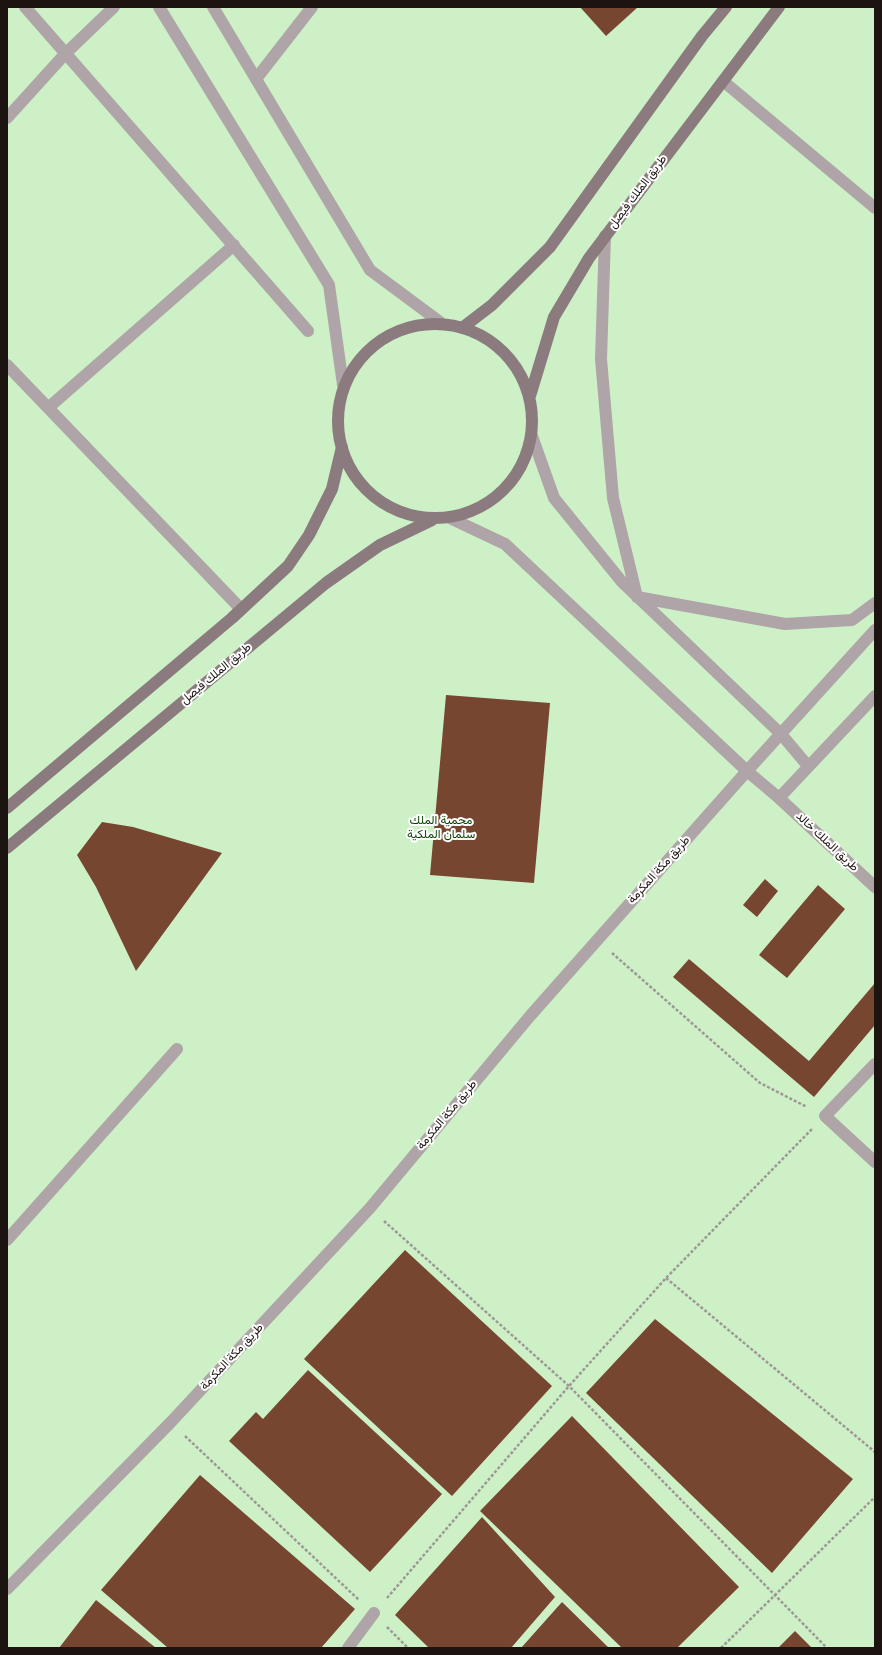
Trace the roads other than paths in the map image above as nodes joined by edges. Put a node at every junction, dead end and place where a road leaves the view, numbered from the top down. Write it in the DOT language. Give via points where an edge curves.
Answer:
graph roads {
  1 [pos="25,7"];
  2 [pos="114,7"];
  3 [pos="159,7"];
  4 [pos="213,7"];
  5 [pos="312,7"];
  6 [pos="726,7"];
  7 [pos="780,7"];
  8 [pos="65,54"];
  9 [pos="256,79"];
  10 [pos="723,81"];
  11 [pos="7,118"];
  12 [pos="875,208"];
  13 [pos="605,236"];
  14 [pos="234,245"];
  15 [pos="440,322"];
  16 [pos="462,328"];
  17 [pos="308,331"];
  18 [pos="7,365"];
  19 [pos="343,385"];
  20 [pos="530,396"];
  21 [pos="48,408"];
  22 [pos="532,436"];
  23 [pos="342,444"];
  24 [pos="437,517"];
  25 [pos="450,518"];
  26 [pos="637,597"];
  27 [pos="875,603"];
  28 [pos="241,609"];
  29 [pos="875,630"];
  30 [pos="875,696"];
  31 [pos="781,734"];
  32 [pos="808,766"];
  33 [pos="746,771"];
  34 [pos="779,798"];
  35 [pos="7,808"];
  36 [pos="7,848"];
  37 [pos="875,887"];
  38 [pos="178,1049"];
  39 [pos="875,1064"];
  40 [pos="875,1162"];
  41 [pos="7,1240"];
  42 [pos="7,1589"];
  43 [pos="374,1613"];
  44 [pos="348,1648"];
  1 -- 8 [label="street"];
  2 -- 8 [label="street"];
  3 -- 19 [label="street" via="329,285"];
  4 -- 9 [label="street"];
  5 -- 9 [label="street"];
  6 -- 16 [label="main road" via="702,36 550,247 492,305"];
  7 -- 10 [label="main road, طريق الملك فيصل"];
  8 -- 11 [label="street"];
  8 -- 14 [label="street"];
  9 -- 15 [label="street" via="370,270"];
  10 -- 12 [label="street"];
  10 -- 13 [label="main road, طريق الملك فيصل"];
  13 -- 20 [label="main road, طريق الملك فيصل" via="554,317"];
  13 -- 26 [label="street" via="600,359 613,498"];
  14 -- 17 [label="street"];
  14 -- 21 [label="street"];
  15 -- 16 [label="main road"];
  15 -- 19 [label="main road" via="400,330 364,351"];
  16 -- 20 [label="main road" via="481,333 512,360"];
  18 -- 21 [label="street"];
  19 -- 23 [label="main road" via="339,429"];
  20 -- 22 [label="main road"];
  21 -- 28 [label="street"];
  22 -- 25 [label="main road" via="514,476 489,502"];
  22 -- 26 [label="street" via="554,498"];
  23 -- 24 [label="main road" via="347,464 373,497 410,518"];
  23 -- 28 [label="main road" via="332,489 309,535 288,566"];
  24 -- 25 [label="main road"];
  24 -- 36 [label="main road, طريق الملك فيصل" via="380,545 326,583"];
  25 -- 33 [label="street, طريق الملك خالد" via="505,544"];
  26 -- 27 [label="street" via="785,624 852,620"];
  26 -- 31 [label="street"];
  28 -- 35 [label="main road"];
  29 -- 31 [label="street, طريق مكة المكرمة"];
  30 -- 32 [label="street"];
  31 -- 32 [label="street"];
  31 -- 33 [label="street, طريق مكة المكرمة"];
  32 -- 34 [label="street"];
  33 -- 34 [label="street, طريق الملك خالد"];
  33 -- 42 [label="street, طريق مكة المكرمة" via="530,1016 370,1208 171,1422"];
  34 -- 37 [label="street, طريق الملك خالد"];
  38 -- 41 [label="street"];
  39 -- 40 [label="street" via="825,1116"];
  43 -- 44 [label="street"];
}
